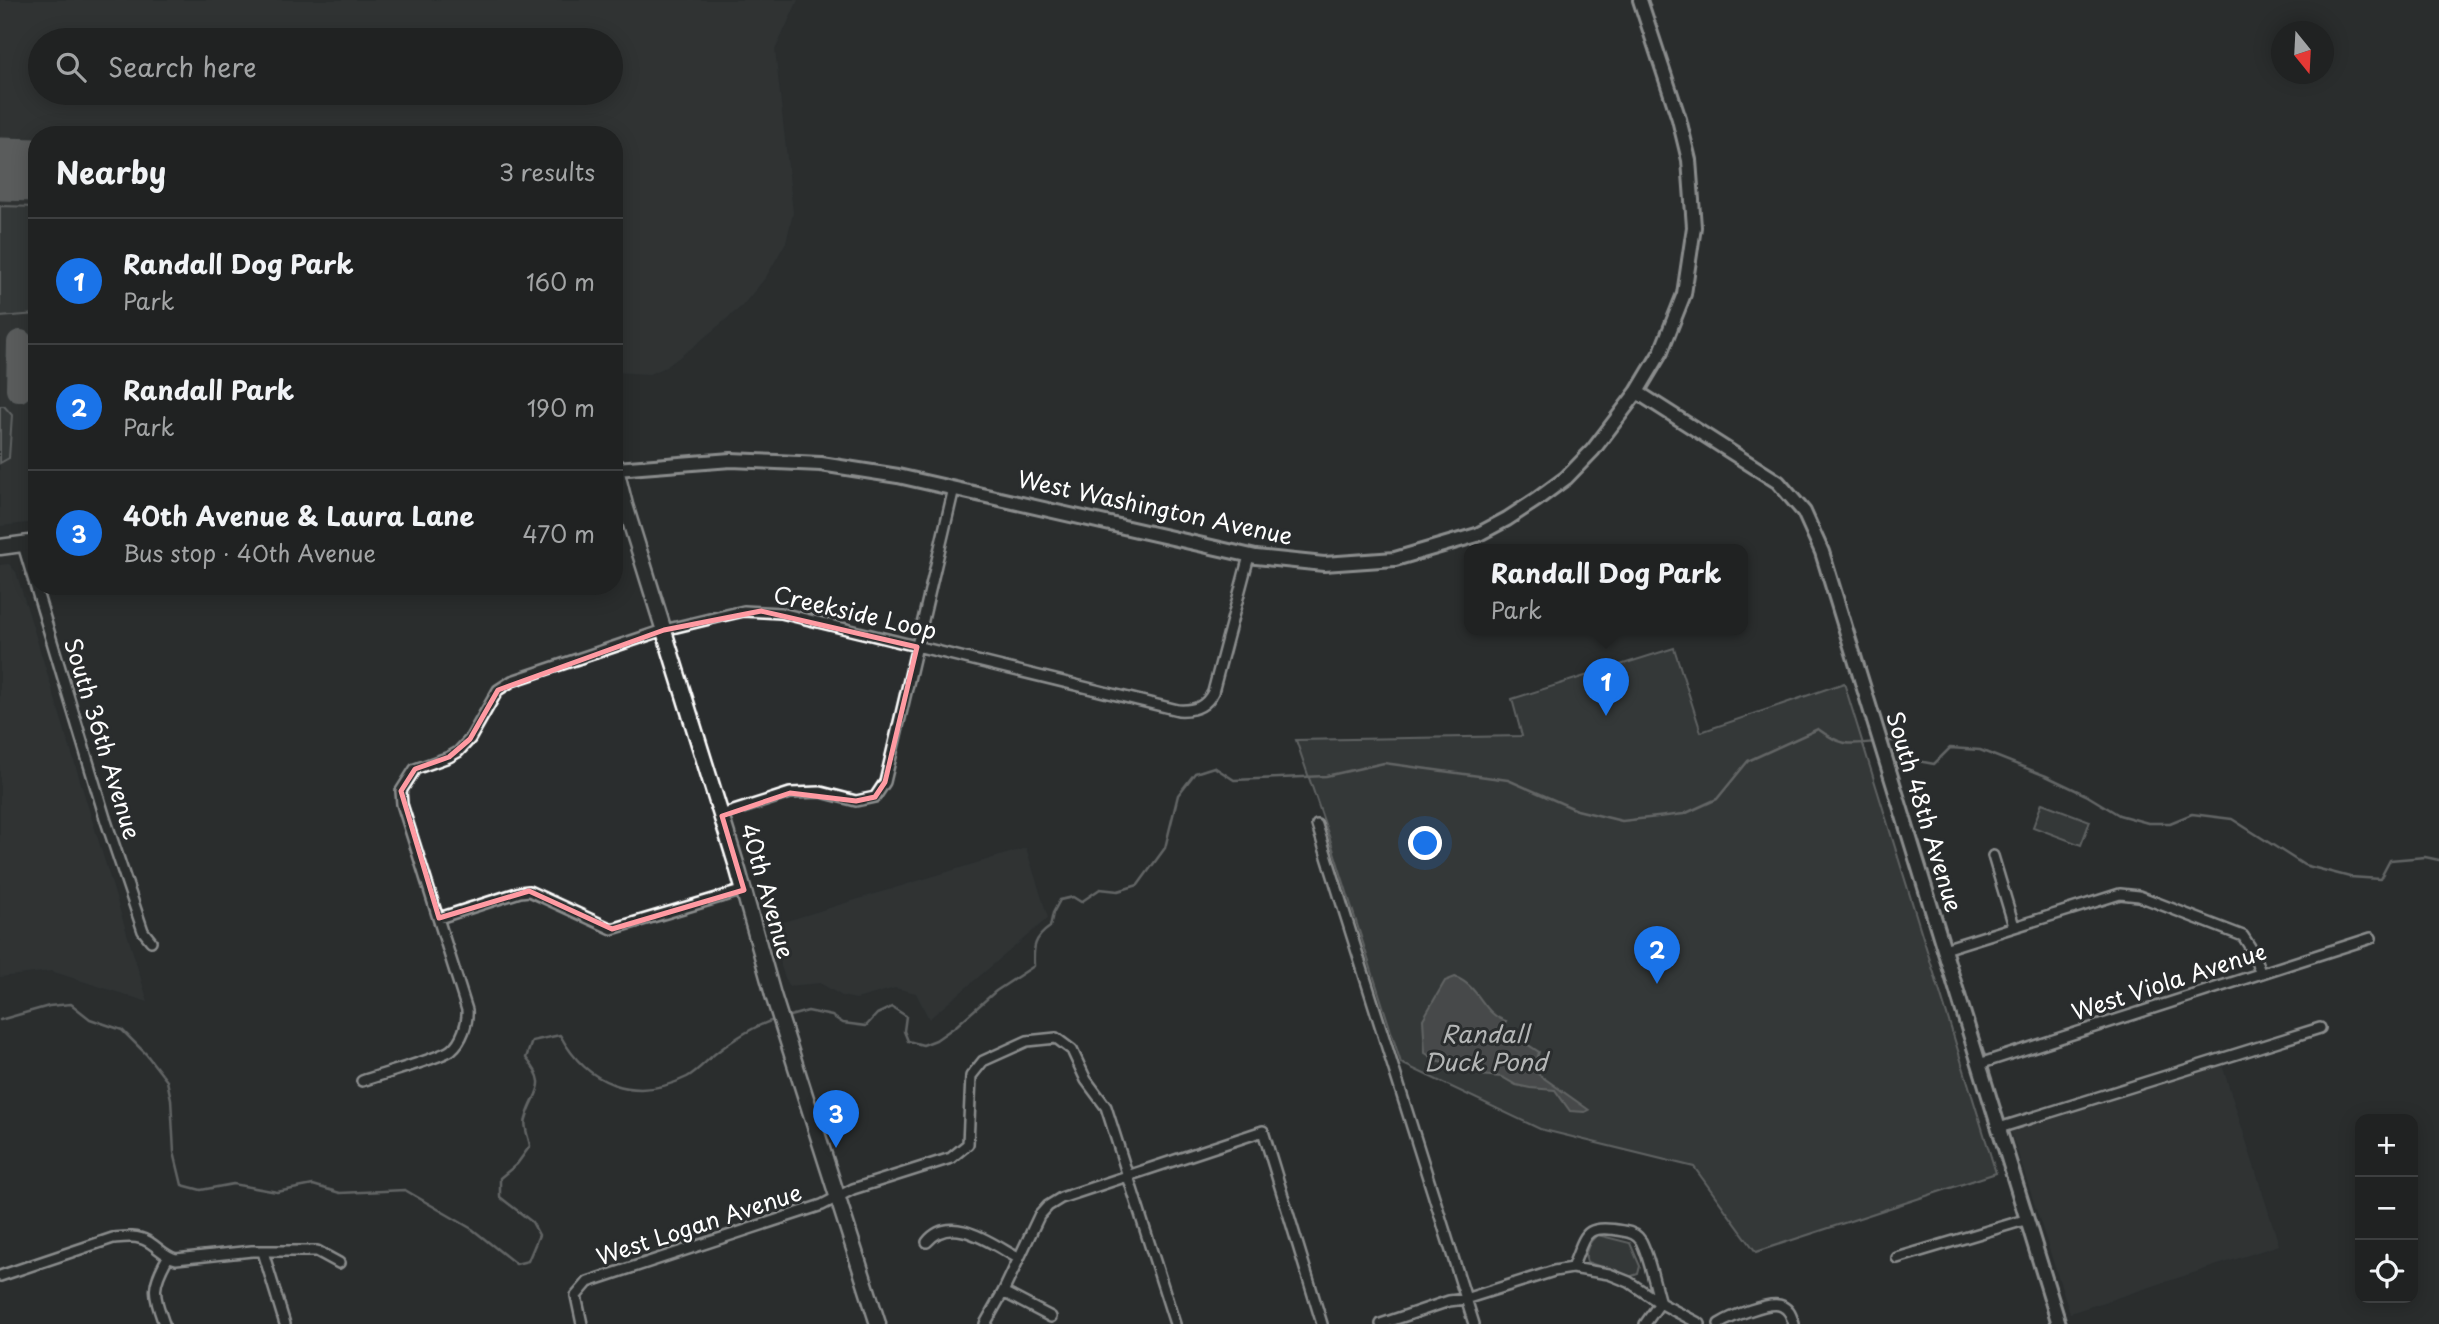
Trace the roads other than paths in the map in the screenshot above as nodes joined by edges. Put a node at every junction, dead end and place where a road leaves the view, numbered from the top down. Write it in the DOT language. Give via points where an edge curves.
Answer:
graph roads {
  1 [pos="1640,0"];
  2 [pos="1637,392"];
  3 [pos="623,468"];
  4 [pos="954,488"];
  5 [pos="623,495"];
  6 [pos="28,544"];
  7 [pos="0,547"];
  8 [pos="1248,556"];
  9 [pos="44,595"];
  10 [pos="664,630"];
  11 [pos="917,646"];
  12 [pos="721,815"];
  13 [pos="1317,825"];
  14 [pos="1993,856"];
  15 [pos="744,890"];
  16 [pos="439,918"];
  17 [pos="2014,926"];
  18 [pos="2371,938"];
  19 [pos="151,941"];
  20 [pos="1944,949"];
  21 [pos="2260,972"];
  22 [pos="2320,1028"];
  23 [pos="1979,1064"];
  24 [pos="362,1081"];
  25 [pos="1999,1128"];
  26 [pos="1127,1174"];
  27 [pos="838,1198"];
  28 [pos="2028,1219"];
  29 [pos="927,1242"];
  30 [pos="263,1252"];
  31 [pos="168,1257"];
  32 [pos="1018,1258"];
  33 [pos="1897,1258"];
  34 [pos="339,1262"];
  35 [pos="1572,1268"];
  36 [pos="0,1276"];
  37 [pos="1003,1292"];
  38 [pos="1465,1299"];
  39 [pos="1660,1303"];
  40 [pos="1051,1317"];
  41 [pos="164,1324"];
  42 [pos="285,1324"];
  43 [pos="582,1324"];
  44 [pos="878,1324"];
  45 [pos="985,1324"];
  46 [pos="1175,1324"];
  47 [pos="1322,1324"];
  48 [pos="1381,1324"];
  49 [pos="1474,1324"];
  50 [pos="1645,1324"];
  51 [pos="1700,1324"];
  52 [pos="1719,1324"];
  53 [pos="1794,1324"];
  54 [pos="2059,1324"];
  1 -- 2 [label="main road, West Washington Avenue" via="1689,160 1694,227 1684,293 1661,352"];
  2 -- 8 [label="main road, West Washington Avenue" via="1566,478 1477,535 1395,559 1357,563"];
  2 -- 20 [label="main road, South 48th Avenue" via="1778,482 1804,512 1822,552"];
  3 -- 4 [label="main road, West Washington Avenue" via="731,460 821,464"];
  4 -- 8 [label="main road, West Washington Avenue"];
  4 -- 11 [label="street"];
  5 -- 10 [label="main road, 40th Avenue"];
  6 -- 7 [label="main road"];
  8 -- 11 [label="street, Creekside Loop" via="1213,692 1202,706 1189,711"];
  9 -- 19 [label="street, South 36th Avenue" via="105,818 143,931"];
  10 -- 11 [label="street, Creekside Loop" via="761,611"];
  10 -- 12 [label="main road, 40th Avenue"];
  10 -- 16 [label="street, Creekside Loop" via="512,681 498,690 458,752 415,769 406,780 402,804"];
  11 -- 12 [label="street" via="885,782 875,797 856,801 821,792 790,793"];
  12 -- 15 [label="main road, 40th Avenue"];
  13 -- 38 [label="street"];
  14 -- 17 [label="street"];
  15 -- 16 [label="street" via="612,929 529,891"];
  15 -- 27 [label="main road, 40th Avenue"];
  16 -- 24 [label="street, Creekside Loop" via="467,1010 460,1038 450,1051"];
  17 -- 20 [label="street"];
  17 -- 21 [label="street" via="2113,895 2139,896 2243,936"];
  18 -- 21 [label="street, West Viola Avenue"];
  20 -- 23 [label="main road, South 48th Avenue"];
  21 -- 23 [label="street, West Viola Avenue"];
  22 -- 25 [label="street"];
  23 -- 25 [label="main road, South 48th Avenue"];
  25 -- 28 [label="main road, South 48th Avenue"];
  26 -- 27 [label="street, West Logan Avenue" via="1106,1107 1072,1050 1056,1038 1027,1041 983,1061 971,1076 968,1144 951,1158"];
  26 -- 32 [label="street" via="1048,1206"];
  26 -- 46 [label="street, West Logan Avenue"];
  26 -- 47 [label="street" via="1263,1130"];
  27 -- 43 [label="street, West Logan Avenue" via="588,1282 576,1296"];
  27 -- 44 [label="main road, 40th Avenue"];
  28 -- 33 [label="street"];
  28 -- 54 [label="main road, South 48th Avenue"];
  29 -- 32 [label="street" via="935,1233 951,1229 971,1233"];
  30 -- 31 [label="street"];
  30 -- 34 [label="street" via="317,1251"];
  30 -- 42 [label="street"];
  31 -- 36 [label="street" via="146,1240 113,1238"];
  31 -- 41 [label="street" via="154,1290"];
  32 -- 37 [label="street"];
  35 -- 38 [label="street"];
  35 -- 39 [label="street" via="1609,1274"];
  35 -- 39 [label="street" via="1593,1229 1632,1233 1641,1242"];
  37 -- 40 [label="street"];
  37 -- 45 [label="street"];
  38 -- 48 [label="street"];
  38 -- 49 [label="street"];
  39 -- 50 [label="street"];
  39 -- 51 [label="street"];
  52 -- 53 [label="street" via="1780,1304 1790,1312"];
}
